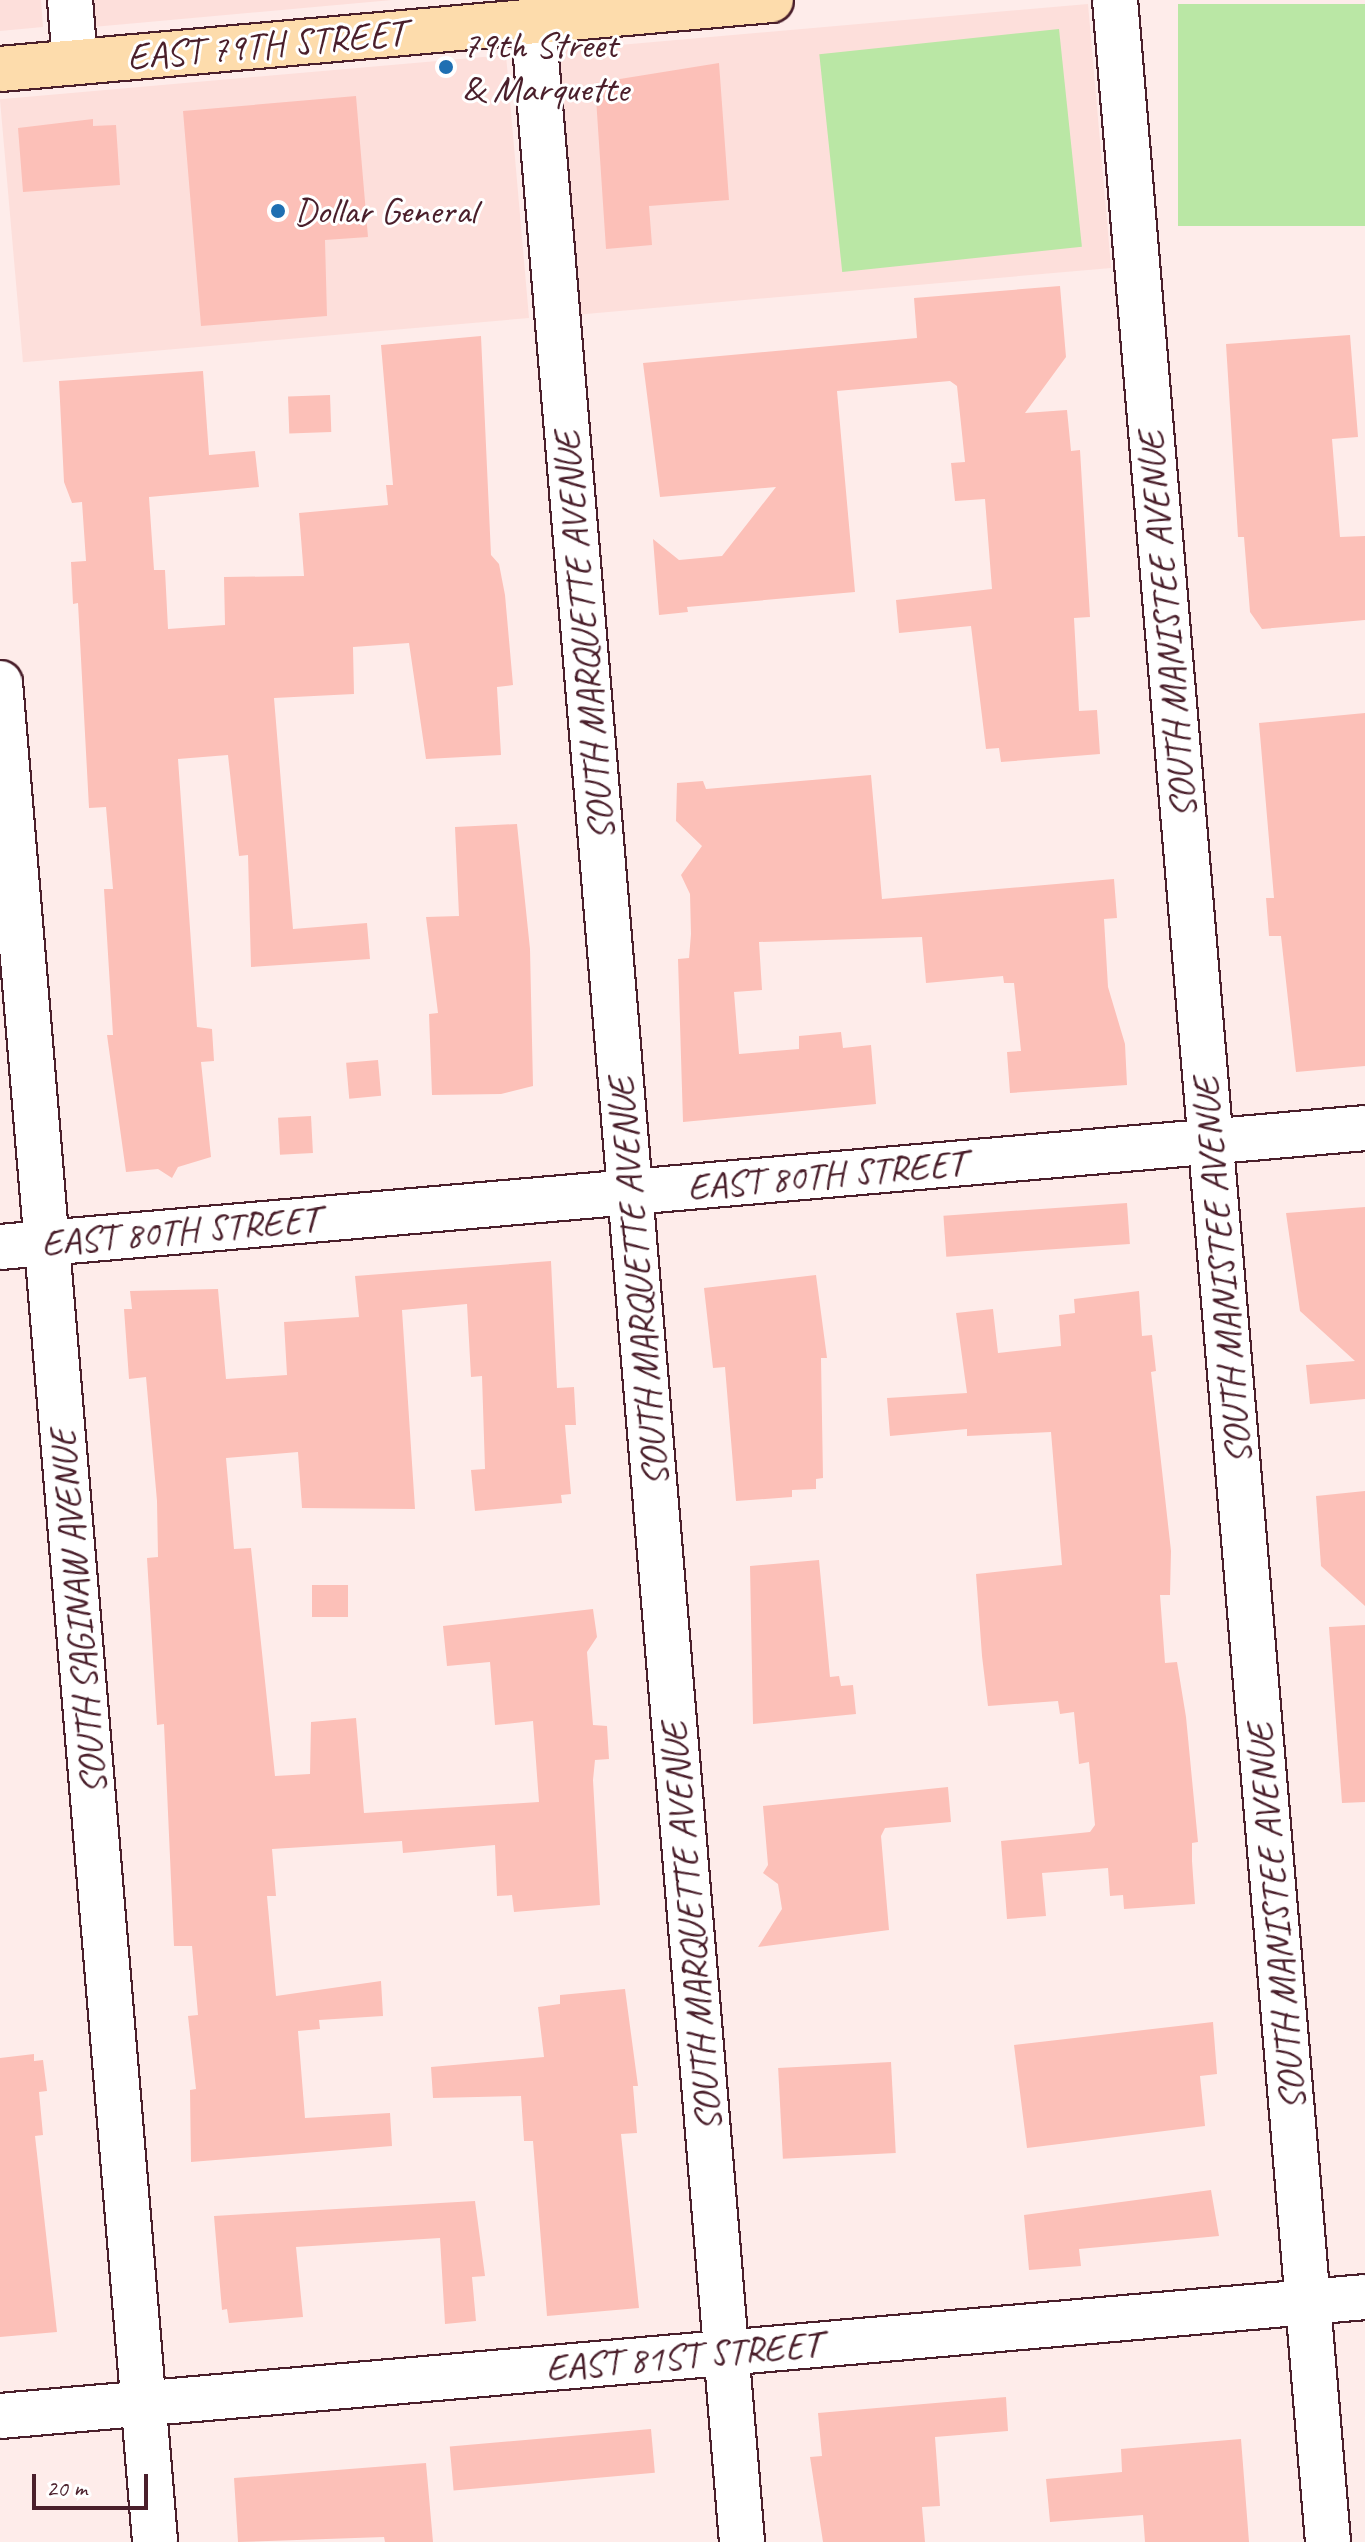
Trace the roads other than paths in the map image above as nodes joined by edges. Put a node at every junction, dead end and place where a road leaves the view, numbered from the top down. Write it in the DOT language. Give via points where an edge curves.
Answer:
graph roads {
  1 [pos="70,0"];
  2 [pos="771,0"];
  3 [pos="1115,0"];
  4 [pos="533,21"];
  5 [pos="75,62"];
  6 [pos="0,69"];
  7 [pos="0,683"];
  8 [pos="1365,1128"];
  9 [pos="1211,1141"];
  10 [pos="630,1192"];
  11 [pos="47,1243"];
  12 [pos="0,1247"];
  13 [pos="1365,2297"];
  14 [pos="1308,2301"];
  15 [pos="726,2352"];
  16 [pos="143,2404"];
  17 [pos="0,2416"];
  18 [pos="155,2542"];
  19 [pos="742,2542"];
  20 [pos="1328,2542"];
  1 -- 5 [label="street"];
  2 -- 4 [label="main road, EAST 79TH STREET"];
  3 -- 9 [label="street, SOUTH MANISTEE AVENUE"];
  4 -- 5 [label="main road, EAST 79TH STREET"];
  4 -- 10 [label="street, SOUTH MARQUETTE AVENUE"];
  5 -- 6 [label="main road, EAST 79TH STREET"];
  7 -- 11 [label="street, SOUTH SAGINAW AVENUE"];
  8 -- 9 [label="street, EAST 80TH STREET"];
  9 -- 10 [label="street, EAST 80TH STREET"];
  9 -- 14 [label="street, SOUTH MANISTEE AVENUE"];
  10 -- 11 [label="street, EAST 80TH STREET"];
  10 -- 15 [label="street, SOUTH MARQUETTE AVENUE"];
  11 -- 12 [label="street, EAST 80TH STREET"];
  11 -- 16 [label="street, SOUTH SAGINAW AVENUE"];
  13 -- 14 [label="street, EAST 81ST STREET"];
  14 -- 15 [label="street, EAST 81ST STREET"];
  14 -- 20 [label="street, SOUTH MANISTEE AVENUE"];
  15 -- 16 [label="street, EAST 81ST STREET"];
  15 -- 19 [label="street, SOUTH MARQUETTE AVENUE"];
  16 -- 17 [label="street, EAST 81ST STREET"];
  16 -- 18 [label="street, SOUTH SAGINAW AVENUE"];
}
